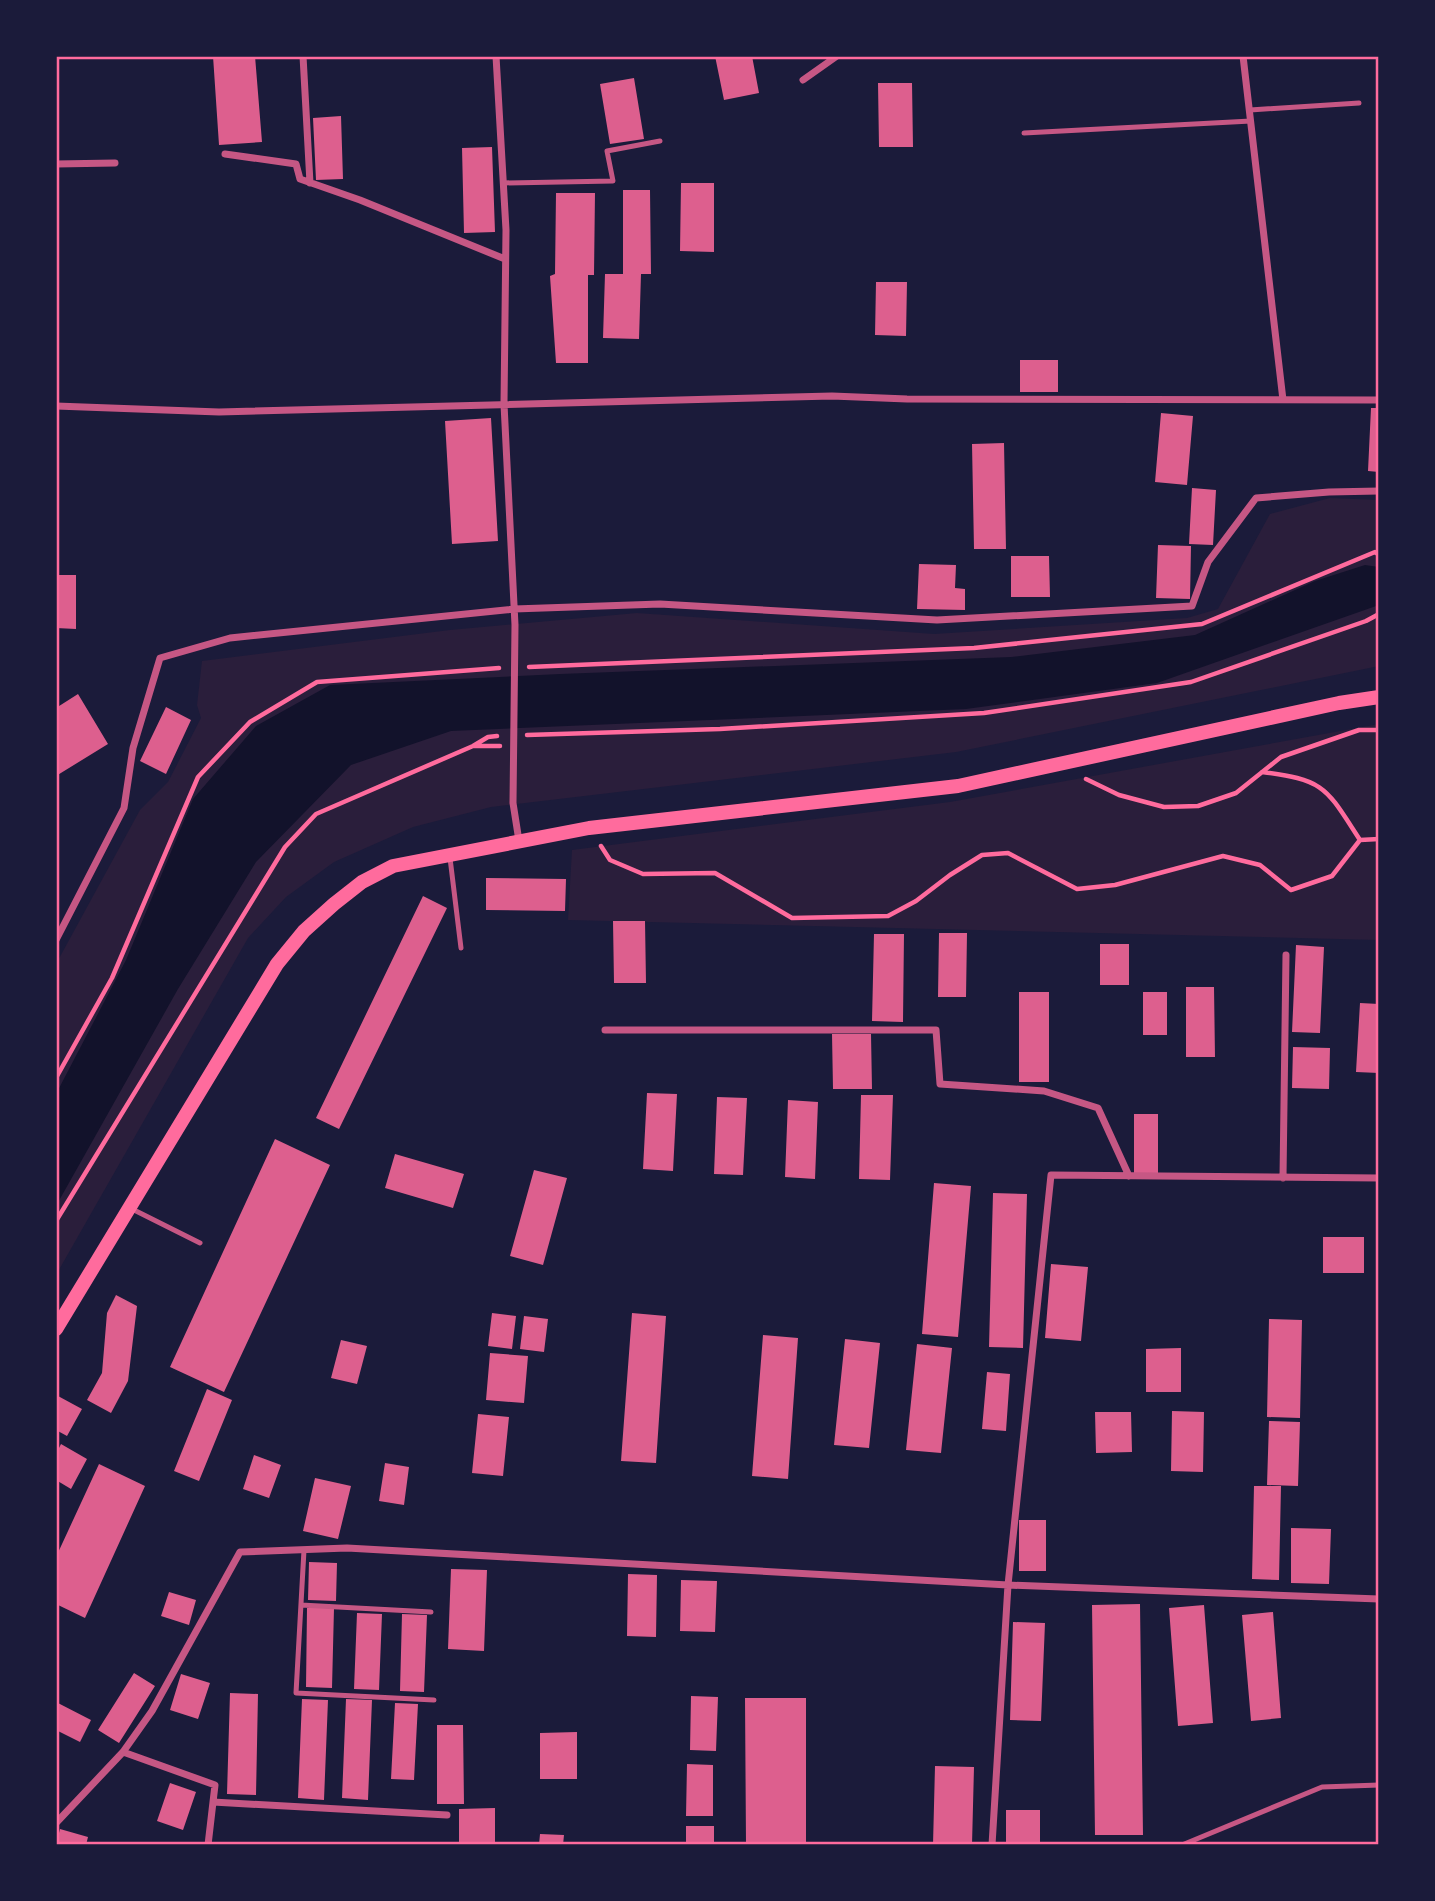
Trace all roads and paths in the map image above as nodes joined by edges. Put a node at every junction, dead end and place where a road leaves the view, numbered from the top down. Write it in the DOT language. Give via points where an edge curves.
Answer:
graph roads {
  1 [pos="303,56"];
  2 [pos="496,56"];
  3 [pos="837,56"];
  4 [pos="1243,56"];
  5 [pos="803,80"];
  6 [pos="1359,103"];
  7 [pos="1250,110"];
  8 [pos="1251,121"];
  9 [pos="1024,133"];
  10 [pos="660,141"];
  11 [pos="225,154"];
  12 [pos="115,163"];
  13 [pos="56,164"];
  14 [pos="310,183"];
  15 [pos="503,183"];
  16 [pos="505,259"];
  17 [pos="1283,400"];
  18 [pos="1379,400"];
  19 [pos="504,404"];
  20 [pos="56,406"];
  21 [pos="1379,491"];
  22 [pos="514,609"];
  23 [pos="526,667"];
  24 [pos="538,667"];
  25 [pos="501,668"];
  26 [pos="1379,697"];
  27 [pos="1379,730"];
  28 [pos="514,745"];
  29 [pos="473,746"];
  30 [pos="1262,772"];
  31 [pos="1084,778"];
  32 [pos="589,828"];
  33 [pos="1379,839"];
  34 [pos="1360,840"];
  35 [pos="519,841"];
  36 [pos="450,855"];
  37 [pos="56,940"];
  38 [pos="461,948"];
  39 [pos="1286,956"];
  40 [pos="604,1030"];
  41 [pos="56,1078"];
  42 [pos="1129,1176"];
  43 [pos="1283,1178"];
  44 [pos="1379,1178"];
  45 [pos="129,1208"];
  46 [pos="200,1243"];
  47 [pos="58,1322"];
  48 [pos="304,1550"];
  49 [pos="1008,1585"];
  50 [pos="1379,1600"];
  51 [pos="301,1605"];
  52 [pos="431,1612"];
  53 [pos="434,1700"];
  54 [pos="123,1752"];
  55 [pos="1379,1784"];
  56 [pos="213,1802"];
  57 [pos="447,1815"];
  58 [pos="56,1823"];
  59 [pos="208,1845"];
  60 [pos="992,1845"];
  61 [pos="1182,1845"];
  1 -- 14 [label="street"];
  2 -- 15 [label="street"];
  3 -- 5 [label="street"];
  4 -- 7 [label="street"];
  6 -- 7 [label="lane"];
  7 -- 8 [label="street"];
  8 -- 9 [label="lane"];
  8 -- 17 [label="street"];
  10 -- 15 [label="lane" via="607,151 613,181"];
  11 -- 14 [label="street" via="296,164 300,179"];
  12 -- 13 [label="street"];
  14 -- 16 [label="street"];
  15 -- 16 [label="street"];
  16 -- 19 [label="street"];
  17 -- 18 [label="street"];
  17 -- 19 [label="street" via="832,396"];
  19 -- 20 [label="street" via="219,412"];
  19 -- 22 [label="street"];
  21 -- 22 [label="street" via="1256,498 1208,562 1192,606 937,620 660,604"];
  22 -- 28 [label="street"];
  22 -- 37 [label="street" via="230,638 160,658 133,748 124,808"];
  23 -- 24 [label="path"];
  25 -- 41 [label="path" via="317,682 250,722 198,776 112,978"];
  26 -- 32 [label="main road" via="958,786"];
  27 -- 30 [label="path" via="1359,730 1281,757"];
  28 -- 29 [label="path"];
  28 -- 35 [label="street" via="513,803"];
  30 -- 31 [label="path" via="1236,793 1198,806 1164,807 1119,795"];
  30 -- 34 [label="path" via="1318,784"];
  32 -- 34 [label="path" via="610,860 643,874 715,873 792,918 888,916 982,855 1008,853 1077,889 1115,885 1223,856 1259,865 1291,890 1332,876"];
  32 -- 35 [label="main road"];
  33 -- 34 [label="path"];
  35 -- 36 [label="main road"];
  36 -- 38 [label="lane"];
  36 -- 45 [label="main road" via="393,866 362,882 304,931 277,964"];
  39 -- 43 [label="street"];
  40 -- 42 [label="street" via="936,1030 940,1084 1044,1091 1098,1108"];
  42 -- 43 [label="street"];
  42 -- 49 [label="street" via="1051,1175"];
  43 -- 44 [label="street"];
  45 -- 46 [label="lane"];
  45 -- 47 [label="main road"];
  48 -- 49 [label="street" via="348,1548"];
  48 -- 51 [label="lane"];
  48 -- 54 [label="street" via="240,1552 152,1711"];
  49 -- 50 [label="street"];
  49 -- 60 [label="street"];
  51 -- 52 [label="lane"];
  51 -- 53 [label="lane" via="296,1693"];
  54 -- 56 [label="street" via="215,1785"];
  54 -- 58 [label="street"];
  55 -- 61 [label="lane" via="1322,1787"];
  56 -- 57 [label="street"];
  56 -- 59 [label="street"];
}
